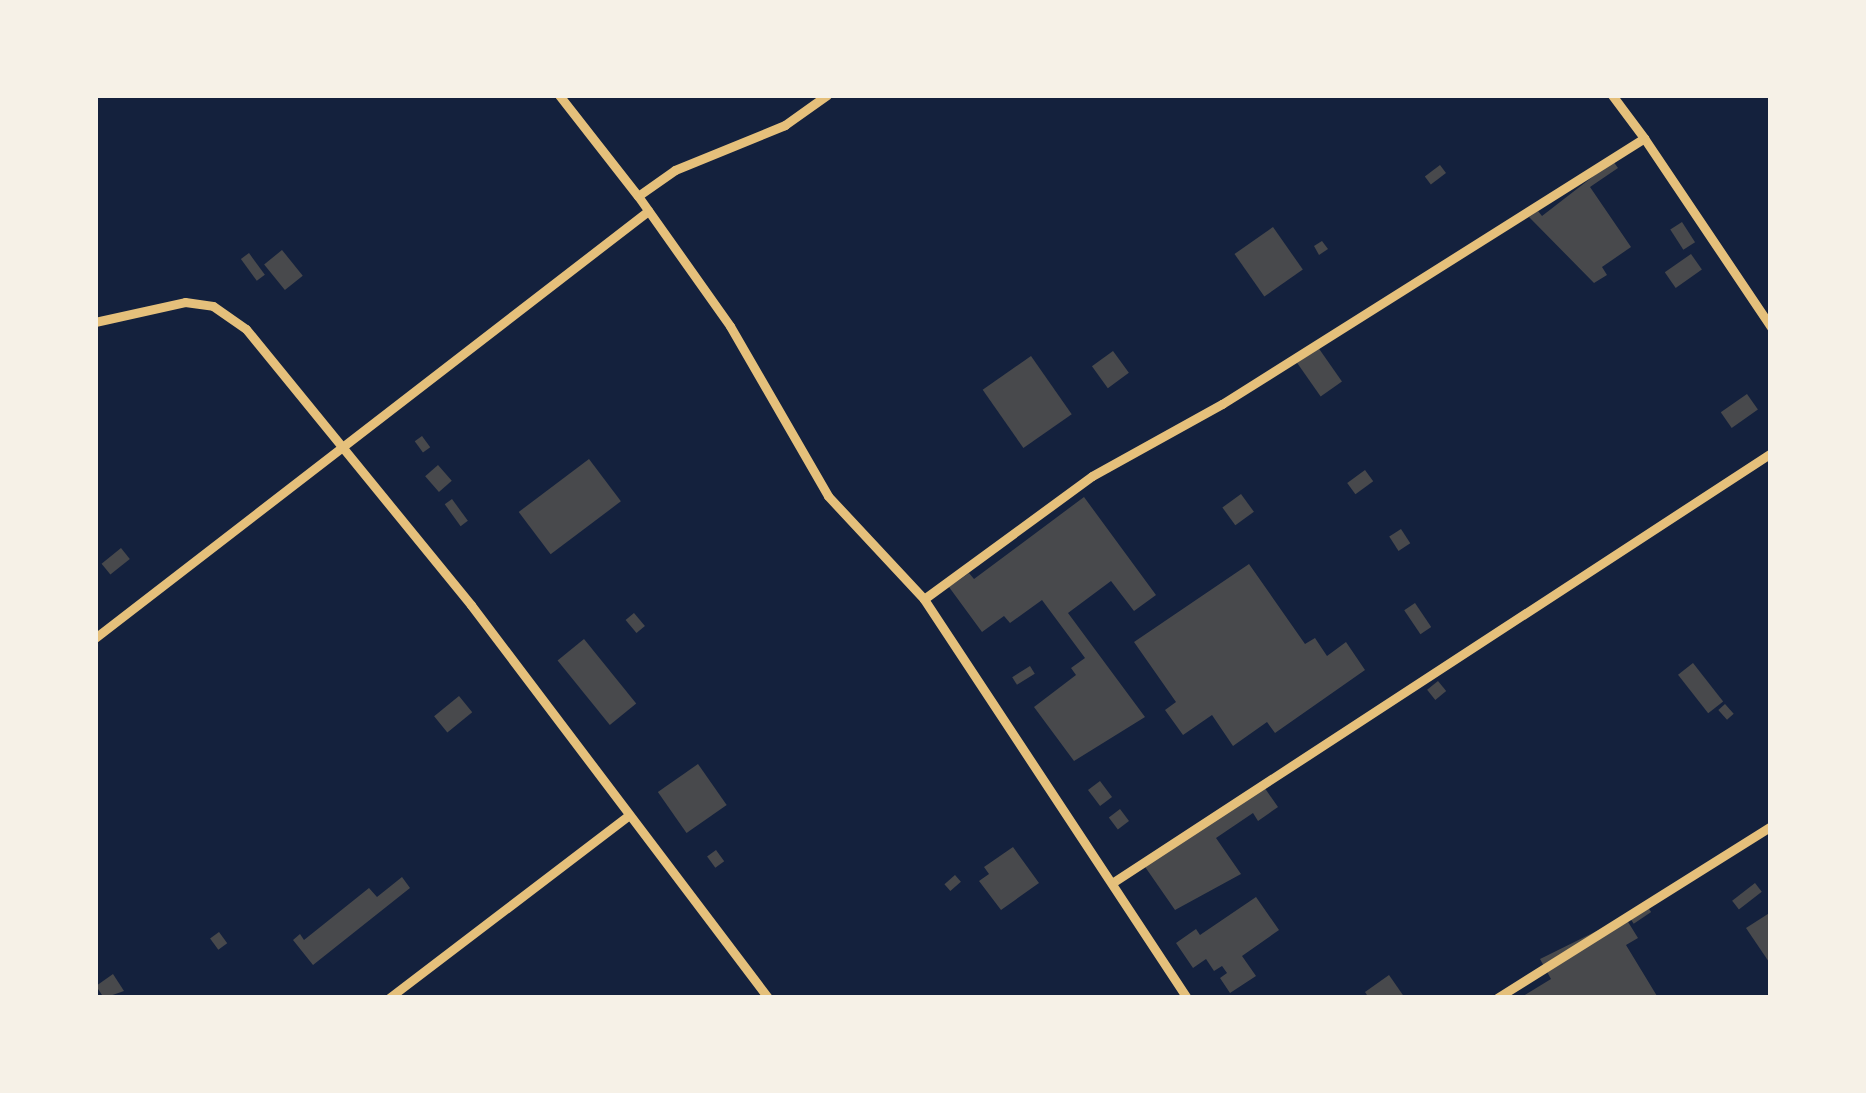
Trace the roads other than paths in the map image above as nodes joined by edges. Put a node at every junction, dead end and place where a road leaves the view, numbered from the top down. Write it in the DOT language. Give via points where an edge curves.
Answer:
graph roads {
  1 [pos="558,95"];
  2 [pos="827,95"];
  3 [pos="1612,95"];
  4 [pos="1644,138"];
  5 [pos="638,196"];
  6 [pos="648,211"];
  7 [pos="95,322"];
  8 [pos="1771,327"];
  9 [pos="344,446"];
  10 [pos="1771,453"];
  11 [pos="924,599"];
  12 [pos="95,638"];
  13 [pos="628,816"];
  14 [pos="1771,826"];
  15 [pos="1112,884"];
  16 [pos="388,998"];
  17 [pos="768,998"];
  18 [pos="1188,998"];
  19 [pos="1497,998"];
  1 -- 5 [label="street"];
  2 -- 5 [label="street" via="785,125 675,170"];
  3 -- 4 [label="street"];
  4 -- 8 [label="street"];
  4 -- 11 [label="street" via="1253,385 1092,476"];
  5 -- 6 [label="street"];
  6 -- 9 [label="street"];
  6 -- 11 [label="street" via="730,326 828,496"];
  7 -- 9 [label="street" via="185,302 230,314"];
  9 -- 12 [label="street"];
  9 -- 13 [label="street"];
  10 -- 15 [label="street"];
  11 -- 15 [label="street"];
  13 -- 16 [label="street"];
  13 -- 17 [label="street"];
  14 -- 19 [label="street"];
  15 -- 18 [label="street"];
}
